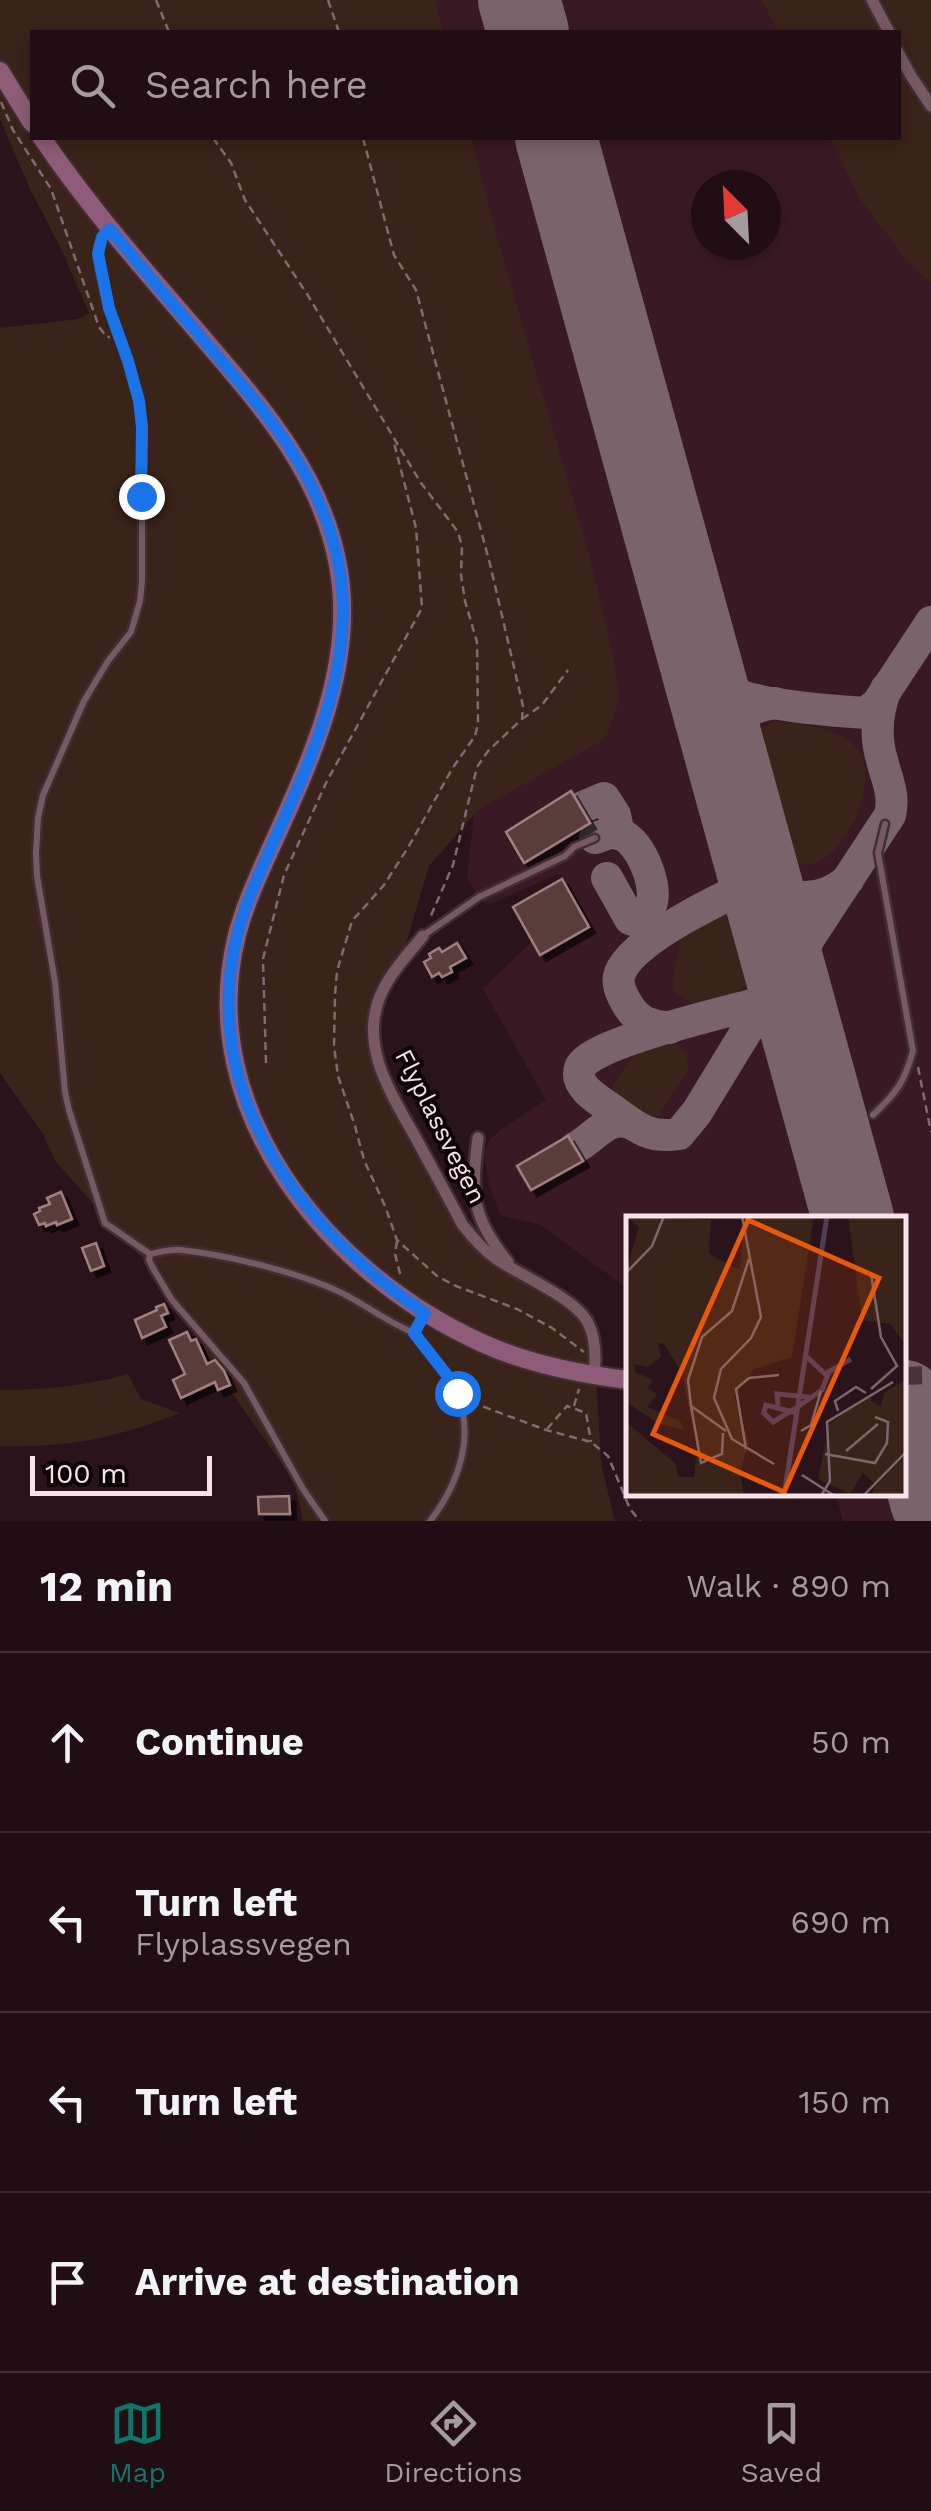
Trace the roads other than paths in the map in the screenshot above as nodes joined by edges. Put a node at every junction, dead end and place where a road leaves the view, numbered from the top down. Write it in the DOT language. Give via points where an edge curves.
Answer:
graph roads {
  1 [pos="872,0"];
  2 [pos="887,30"];
  3 [pos="901,57"];
  4 [pos="0,71"];
  5 [pos="931,106"];
  6 [pos="30,120"];
  7 [pos="43,140"];
  8 [pos="110,229"];
  9 [pos="885,824"];
  10 [pos="595,838"];
  11 [pos="423,936"];
  12 [pos="873,1115"];
  13 [pos="478,1138"];
  14 [pos="150,1254"];
  15 [pos="514,1269"];
  16 [pos="425,1313"];
  17 [pos="414,1333"];
  18 [pos="592,1370"];
  19 [pos="626,1379"];
  20 [pos="325,1521"];
  21 [pos="430,1521"];
  1 -- 2 [label="street"];
  3 -- 5 [label="street"];
  4 -- 6 [label="main road"];
  7 -- 8 [label="main road"];
  8 -- 14 [label="lane" via="98,254 142,427 140,601 131,632 84,701 43,795 36,853 69,1110 105,1222"];
  8 -- 16 [label="main road" via="286,440 332,539 343,609 337,669 300,785 243,914 232,960 230,1038 249,1112 294,1191 354,1258"];
  9 -- 12 [label="lane" via="878,853 913,1051 906,1079"];
  10 -- 11 [label="lane" via="480,897"];
  11 -- 15 [label="street, Flyplassvegen" via="382,988 372,1035 377,1058 462,1224"];
  13 -- 15 [label="street, Flyplassvegen" via="478,1217"];
  14 -- 17 [label="lane" via="176,1249 322,1284"];
  14 -- 20 [label="lane" via="172,1300 244,1383"];
  15 -- 18 [label="street, Flyplassvegen" via="587,1320"];
  16 -- 17 [label="lane"];
  16 -- 18 [label="main road" via="535,1362"];
  17 -- 21 [label="lane" via="446,1374 462,1410 461,1462"];
  18 -- 19 [label="main road"];
}
